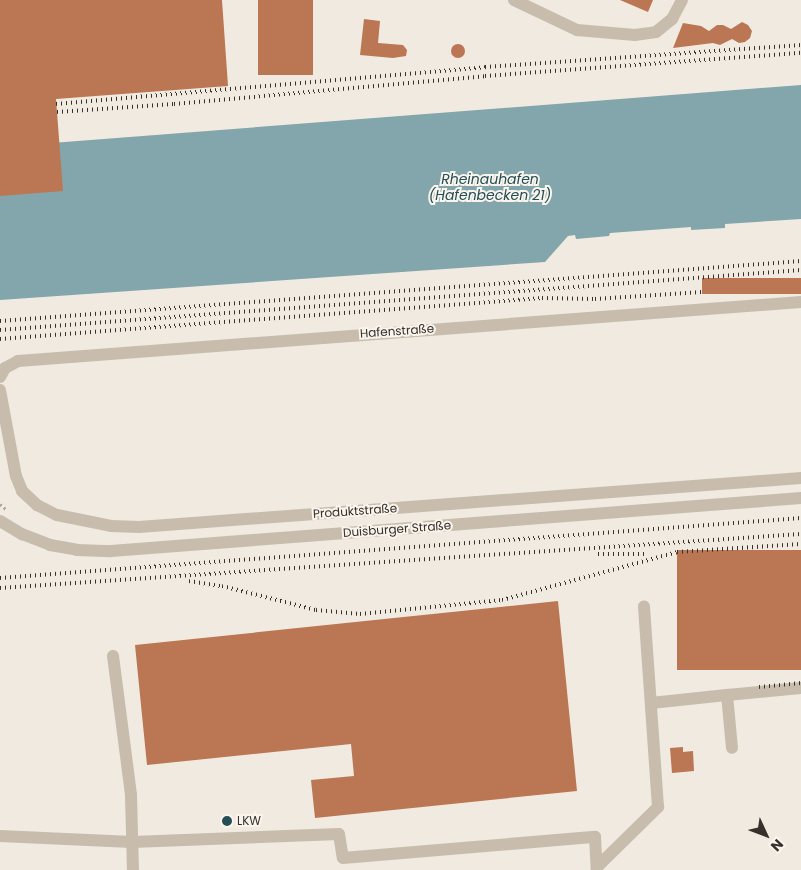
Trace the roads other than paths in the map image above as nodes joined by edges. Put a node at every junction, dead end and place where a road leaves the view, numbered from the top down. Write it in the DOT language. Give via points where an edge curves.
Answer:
graph roads {
  1 [pos="514,0"];
  2 [pos="682,0"];
  3 [pos="801,302"];
  4 [pos="0,377"];
  5 [pos="0,390"];
  6 [pos="801,478"];
  7 [pos="801,498"];
  8 [pos="0,521"];
  9 [pos="644,606"];
  10 [pos="113,656"];
  11 [pos="801,688"];
  12 [pos="727,696"];
  13 [pos="651,704"];
  14 [pos="732,748"];
  15 [pos="0,836"];
  16 [pos="132,842"];
  17 [pos="597,869"];
  18 [pos="133,870"];
  1 -- 2 [label="street" via="577,30 635,35 656,32 672,19"];
  3 -- 4 [label="street, Hafenstraße" via="18,361 5,368"];
  5 -- 6 [label="street, Produktstraße" via="16,476 22,491 37,505 57,515 111,526 139,527"];
  7 -- 8 [label="street, Duisburger Straße" via="111,551 50,545"];
  9 -- 13 [label="street"];
  10 -- 16 [label="street" via="131,795"];
  11 -- 12 [label="street"];
  12 -- 13 [label="street"];
  12 -- 14 [label="street"];
  13 -- 17 [label="street" via="658,807"];
  15 -- 16 [label="street"];
  16 -- 17 [label="street" via="339,834 343,858 596,837"];
  16 -- 18 [label="street"];
}
